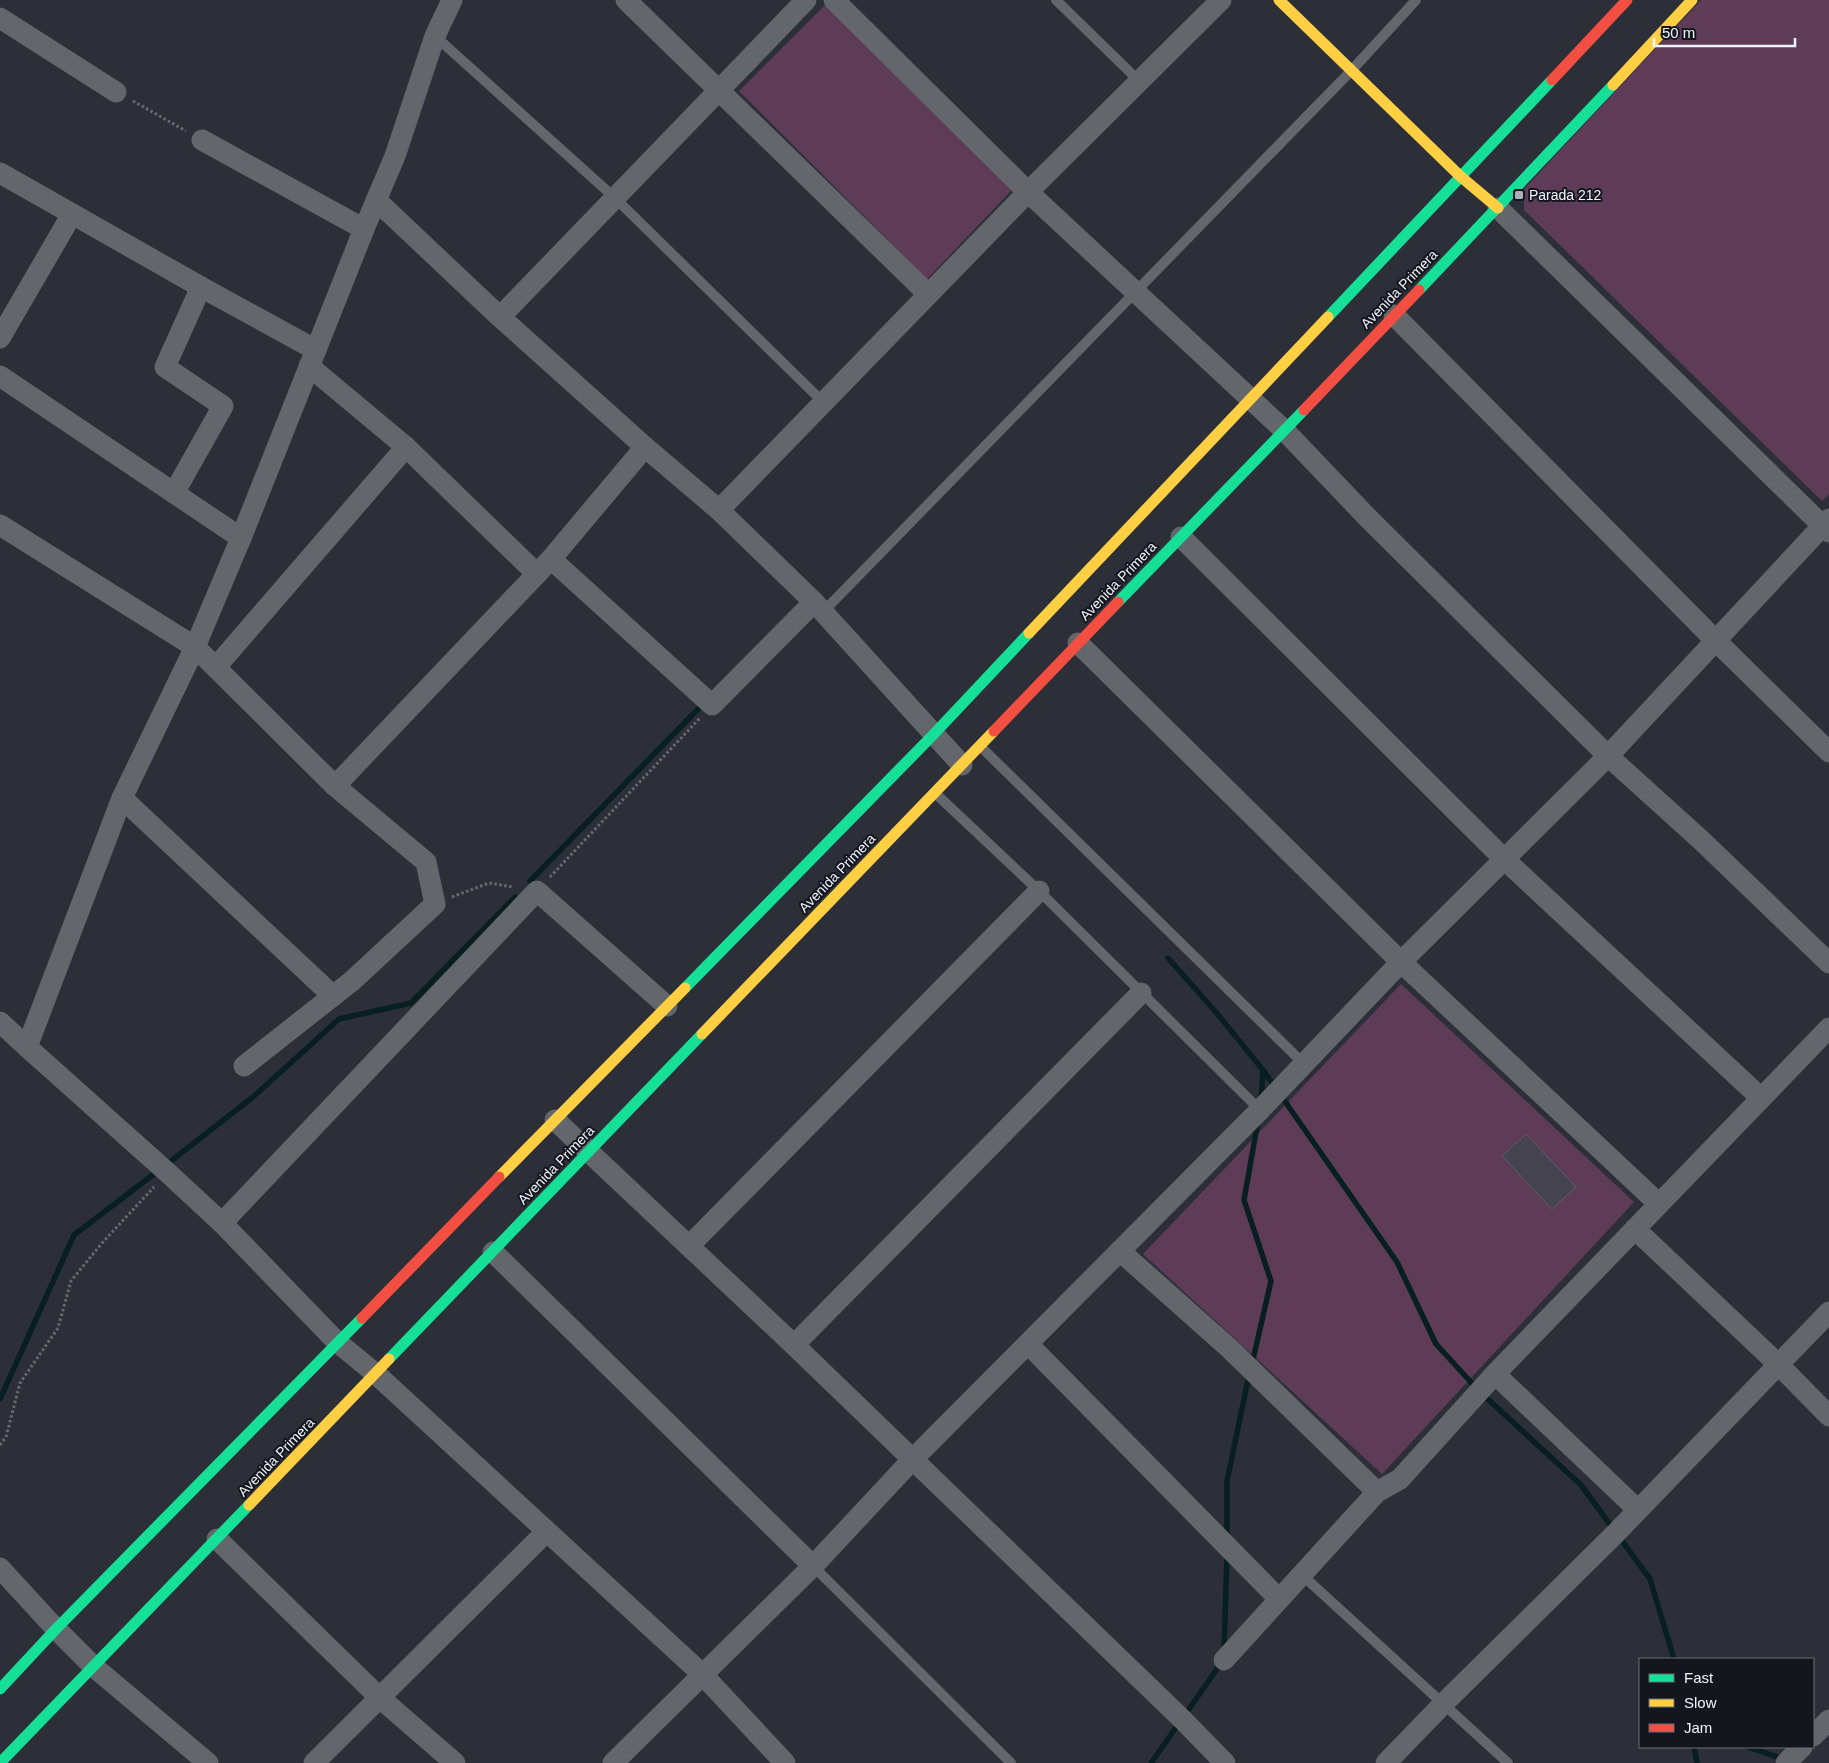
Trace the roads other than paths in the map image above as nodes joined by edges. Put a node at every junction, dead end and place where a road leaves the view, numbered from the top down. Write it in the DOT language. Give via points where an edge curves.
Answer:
graph roads {
  1 [pos="626,0"];
  2 [pos="806,0"];
  3 [pos="834,0"];
  4 [pos="1056,0"];
  5 [pos="1221,0"];
  6 [pos="1279,0"];
  7 [pos="1416,0"];
  8 [pos="1627,0"];
  9 [pos="1692,0"];
  10 [pos="447,2"];
  11 [pos="0,18"];
  12 [pos="435,36"];
  13 [pos="1351,71"];
  14 [pos="1139,81"];
  15 [pos="719,90"];
  16 [pos="116,92"];
  17 [pos="202,140"];
  18 [pos="0,173"];
  19 [pos="1460,176"];
  20 [pos="1028,192"];
  21 [pos="615,198"];
  22 [pos="376,200"];
  23 [pos="1498,208"];
  24 [pos="72,214"];
  25 [pos="364,230"];
  26 [pos="200,287"];
  27 [pos="1135,292"];
  28 [pos="928,294"];
  29 [pos="1394,315"];
  30 [pos="500,317"];
  31 [pos="0,338"];
  32 [pos="312,358"];
  33 [pos="0,376"];
  34 [pos="1250,398"];
  35 [pos="824,403"];
  36 [pos="1284,430"];
  37 [pos="406,447"];
  38 [pos="645,447"];
  39 [pos="174,493"];
  40 [pos="719,510"];
  41 [pos="0,525"];
  42 [pos="1827,525"];
  43 [pos="1181,537"];
  44 [pos="241,538"];
  45 [pos="544,567"];
  46 [pos="819,607"];
  47 [pos="1715,640"];
  48 [pos="1078,643"];
  49 [pos="194,647"];
  50 [pos="216,667"];
  51 [pos="933,735"];
  52 [pos="980,746"];
  53 [pos="1829,752"];
  54 [pos="1608,756"];
  55 [pos="962,765"];
  56 [pos="335,786"];
  57 [pos="934,793"];
  58 [pos="122,798"];
  59 [pos="1504,859"];
  60 [pos="1039,891"];
  61 [pos="1401,962"];
  62 [pos="1829,963"];
  63 [pos="1141,993"];
  64 [pos="333,996"];
  65 [pos="667,1006"];
  66 [pos="0,1022"];
  67 [pos="1829,1028"];
  68 [pos="27,1047"];
  69 [pos="1304,1064"];
  70 [pos="244,1066"];
  71 [pos="1761,1098"];
  72 [pos="1260,1110"];
  73 [pos="555,1120"];
  74 [pos="588,1153"];
  75 [pos="1659,1204"];
  76 [pos="222,1223"];
  77 [pos="1635,1229"];
  78 [pos="689,1246"];
  79 [pos="1120,1251"];
  80 [pos="493,1252"];
  81 [pos="1829,1312"];
  82 [pos="337,1342"];
  83 [pos="1028,1344"];
  84 [pos="794,1345"];
  85 [pos="1778,1364"];
  86 [pos="376,1374"];
  87 [pos="1495,1374"];
  88 [pos="1829,1416"];
  89 [pos="912,1460"];
  90 [pos="1376,1492"];
  91 [pos="1638,1510"];
  92 [pos="546,1532"];
  93 [pos="217,1540"];
  94 [pos="813,1566"];
  95 [pos="0,1568"];
  96 [pos="1301,1574"];
  97 [pos="1279,1599"];
  98 [pos="56,1629"];
  99 [pos="1224,1660"];
  100 [pos="94,1667"];
  101 [pos="702,1674"];
  102 [pos="0,1689"];
  103 [pos="380,1698"];
  104 [pos="1444,1703"];
  105 [pos="1829,1720"];
  106 [pos="1814,1735"];
  107 [pos="1801,1748"];
  108 [pos="0,1763"];
  109 [pos="208,1763"];
  110 [pos="314,1763"];
  111 [pos="455,1763"];
  112 [pos="613,1763"];
  113 [pos="786,1763"];
  114 [pos="1011,1763"];
  115 [pos="1225,1763"];
  116 [pos="1386,1763"];
  117 [pos="1508,1763"];
  118 [pos="1786,1763"];
  1 -- 15 [label="street"];
  2 -- 15 [label="street"];
  3 -- 20 [label="street"];
  4 -- 14 [label="lane"];
  5 -- 14 [label="street"];
  6 -- 13 [label="main road"];
  7 -- 13 [label="lane"];
  8 -- 19 [label="main road, Avenida Primera"];
  9 -- 23 [label="main road, Avenida Primera"];
  10 -- 12 [label="street"];
  11 -- 16 [label="street"];
  12 -- 21 [label="lane"];
  12 -- 22 [label="street" via="395,156"];
  13 -- 19 [label="main road"];
  13 -- 27 [label="lane"];
  14 -- 20 [label="street"];
  15 -- 21 [label="street"];
  15 -- 28 [label="street"];
  17 -- 25 [label="street"];
  18 -- 24 [label="street"];
  19 -- 23 [label="main road"];
  19 -- 34 [label="main road, Avenida Primera"];
  20 -- 27 [label="street"];
  20 -- 28 [label="street"];
  21 -- 30 [label="street"];
  21 -- 35 [label="lane"];
  22 -- 25 [label="street"];
  22 -- 30 [label="street"];
  23 -- 29 [label="main road, Avenida Primera"];
  23 -- 42 [label="street"];
  24 -- 26 [label="street"];
  24 -- 31 [label="street"];
  25 -- 32 [label="street"];
  26 -- 32 [label="street"];
  26 -- 39 [label="street" via="165,367 223,406"];
  27 -- 34 [label="street"];
  27 -- 46 [label="lane"];
  28 -- 35 [label="street"];
  29 -- 36 [label="main road, Avenida Primera"];
  29 -- 47 [label="street"];
  30 -- 38 [label="street"];
  32 -- 37 [label="street"];
  32 -- 44 [label="street"];
  33 -- 39 [label="street"];
  34 -- 36 [label="street"];
  34 -- 51 [label="main road, Avenida Primera"];
  35 -- 40 [label="street"];
  36 -- 43 [label="main road, Avenida Primera"];
  36 -- 54 [label="street"];
  37 -- 45 [label="street"];
  37 -- 50 [label="street"];
  38 -- 40 [label="street"];
  38 -- 45 [label="street"];
  39 -- 44 [label="street"];
  40 -- 46 [label="street"];
  41 -- 49 [label="street"];
  42 -- 47 [label="street"];
  43 -- 48 [label="main road, Avenida Primera"];
  43 -- 59 [label="street"];
  44 -- 49 [label="street"];
  45 -- 46 [label="street" via="712,705"];
  45 -- 56 [label="street"];
  46 -- 51 [label="street"];
  47 -- 53 [label="street"];
  47 -- 54 [label="street"];
  48 -- 52 [label="main road, Avenida Primera"];
  48 -- 61 [label="street"];
  49 -- 50 [label="street"];
  49 -- 58 [label="street"];
  50 -- 56 [label="street"];
  51 -- 55 [label="street"];
  51 -- 65 [label="main road, Avenida Primera"];
  52 -- 55 [label="main road, Avenida Primera"];
  52 -- 69 [label="lane"];
  54 -- 59 [label="street"];
  54 -- 62 [label="street"];
  55 -- 57 [label="main road, Avenida Primera"];
  56 -- 64 [label="street" via="426,862 435,904"];
  57 -- 60 [label="lane"];
  57 -- 74 [label="main road, Avenida Primera"];
  58 -- 64 [label="street"];
  58 -- 68 [label="street"];
  59 -- 61 [label="street"];
  59 -- 71 [label="street"];
  60 -- 63 [label="lane"];
  60 -- 78 [label="street"];
  61 -- 69 [label="street"];
  61 -- 75 [label="street"];
  63 -- 72 [label="lane"];
  63 -- 84 [label="street"];
  64 -- 70 [label="street"];
  65 -- 73 [label="main road, Avenida Primera"];
  65 -- 76 [label="street" via="537,891"];
  66 -- 68 [label="street"];
  67 -- 71 [label="street"];
  68 -- 76 [label="street"];
  69 -- 72 [label="street"];
  71 -- 75 [label="street"];
  72 -- 79 [label="street"];
  73 -- 74 [label="street"];
  73 -- 82 [label="main road, Avenida Primera"];
  74 -- 78 [label="street"];
  74 -- 80 [label="main road, Avenida Primera"];
  75 -- 77 [label="street"];
  76 -- 82 [label="street"];
  77 -- 85 [label="street"];
  77 -- 87 [label="street"];
  78 -- 84 [label="street"];
  79 -- 83 [label="street"];
  79 -- 90 [label="street" via="1229,1348"];
  80 -- 86 [label="main road, Avenida Primera"];
  80 -- 94 [label="street"];
  81 -- 85 [label="street"];
  82 -- 86 [label="street"];
  82 -- 98 [label="main road, Avenida Primera"];
  83 -- 89 [label="street"];
  83 -- 97 [label="street"];
  84 -- 89 [label="street"];
  85 -- 88 [label="street"];
  85 -- 91 [label="street"];
  86 -- 92 [label="street"];
  86 -- 93 [label="main road, Avenida Primera"];
  87 -- 90 [label="street" via="1400,1479"];
  87 -- 91 [label="street"];
  89 -- 94 [label="street"];
  89 -- 115 [label="street"];
  90 -- 96 [label="street"];
  91 -- 104 [label="street"];
  92 -- 101 [label="street"];
  92 -- 103 [label="street"];
  93 -- 100 [label="main road, Avenida Primera"];
  93 -- 103 [label="street"];
  94 -- 101 [label="street"];
  94 -- 114 [label="lane"];
  95 -- 98 [label="street"];
  96 -- 97 [label="street"];
  96 -- 104 [label="lane"];
  97 -- 99 [label="street"];
  98 -- 100 [label="street"];
  98 -- 102 [label="main road, Avenida Primera"];
  100 -- 108 [label="main road, Avenida Primera"];
  100 -- 109 [label="street"];
  101 -- 112 [label="street"];
  101 -- 113 [label="street"];
  103 -- 110 [label="street"];
  103 -- 111 [label="street"];
  104 -- 116 [label="street"];
  104 -- 117 [label="lane"];
  105 -- 106 [label="street"];
  107 -- 118 [label="street"];
}
